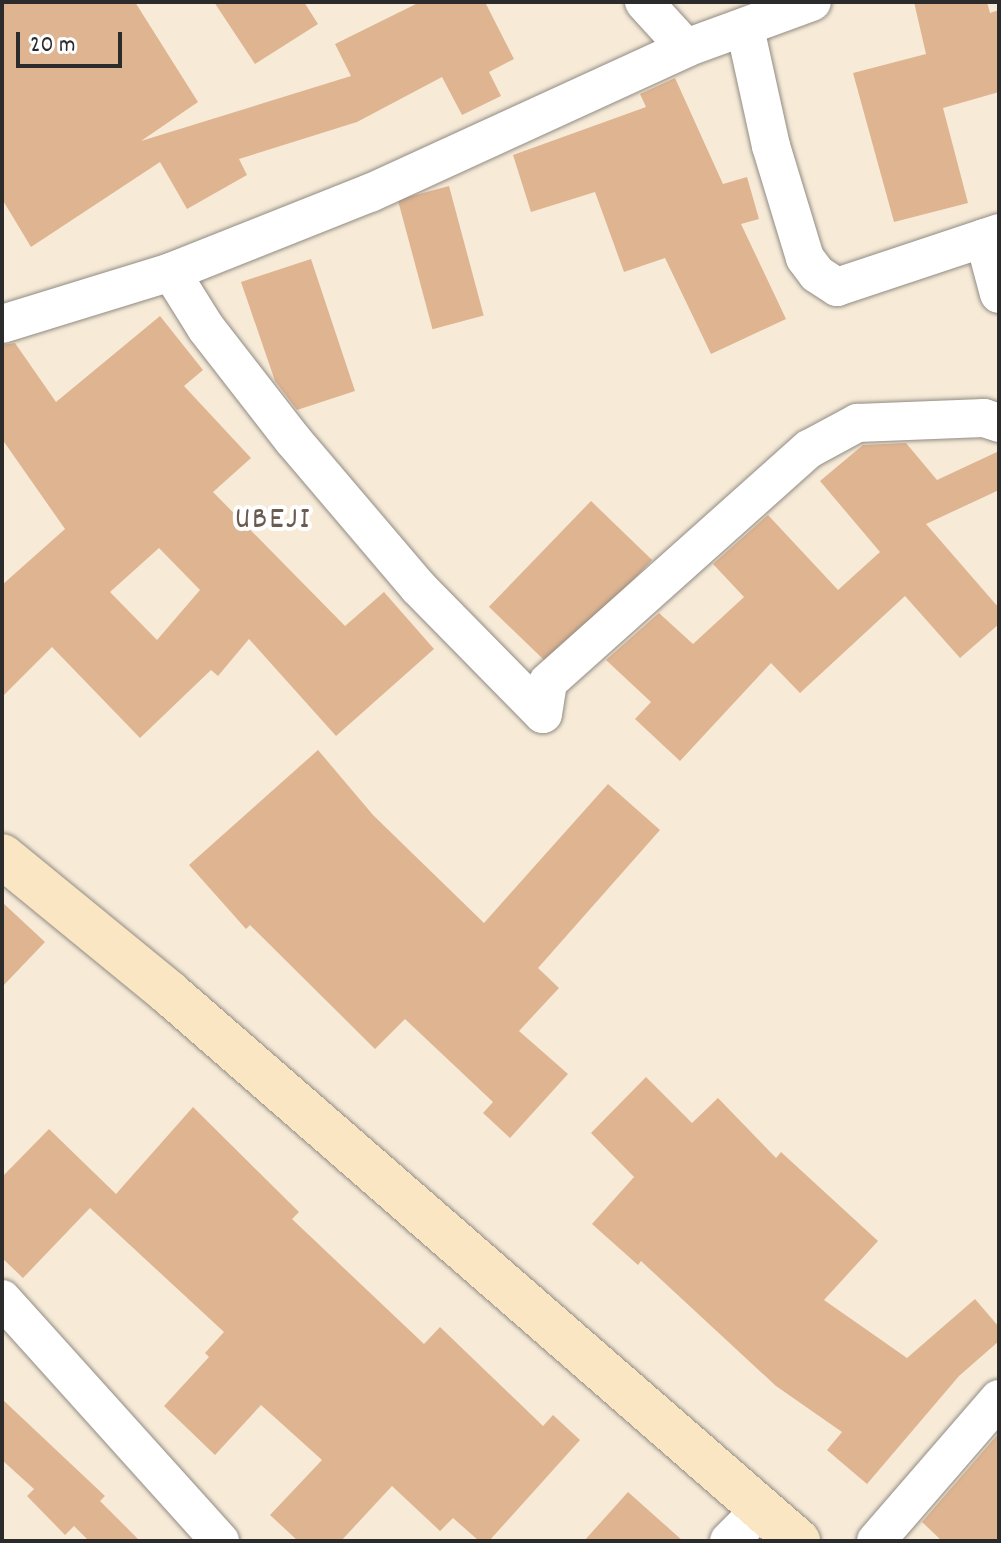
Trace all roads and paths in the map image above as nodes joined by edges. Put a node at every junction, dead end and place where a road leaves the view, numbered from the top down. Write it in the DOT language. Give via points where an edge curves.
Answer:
graph roads {
  1 [pos="644,2"];
  2 [pos="812,2"];
  3 [pos="745,28"];
  4 [pos="686,48"];
  5 [pos="992,235"];
  6 [pos="171,272"];
  7 [pos="999,294"];
  8 [pos="2,324"];
  9 [pos="999,423"];
  10 [pos="2,856"];
  11 [pos="2,1299"];
  12 [pos="999,1399"];
  13 [pos="761,1509"];
  14 [pos="220,1541"];
  15 [pos="729,1541"];
  16 [pos="798,1541"];
  17 [pos="876,1541"];
  1 -- 4 [label="street"];
  2 -- 3 [label="street"];
  3 -- 4 [label="street"];
  3 -- 5 [label="street" via="771,146 805,258 817,274 837,287"];
  4 -- 6 [label="street" via="370,193"];
  5 -- 7 [label="street"];
  6 -- 8 [label="street"];
  6 -- 9 [label="street" via="206,328 293,440 418,587 543,714 548,682 809,449 857,423 984,418"];
  10 -- 13 [label="street" via="168,992"];
  11 -- 14 [label="street"];
  12 -- 17 [label="street"];
  13 -- 15 [label="street"];
  13 -- 16 [label="street"];
}
